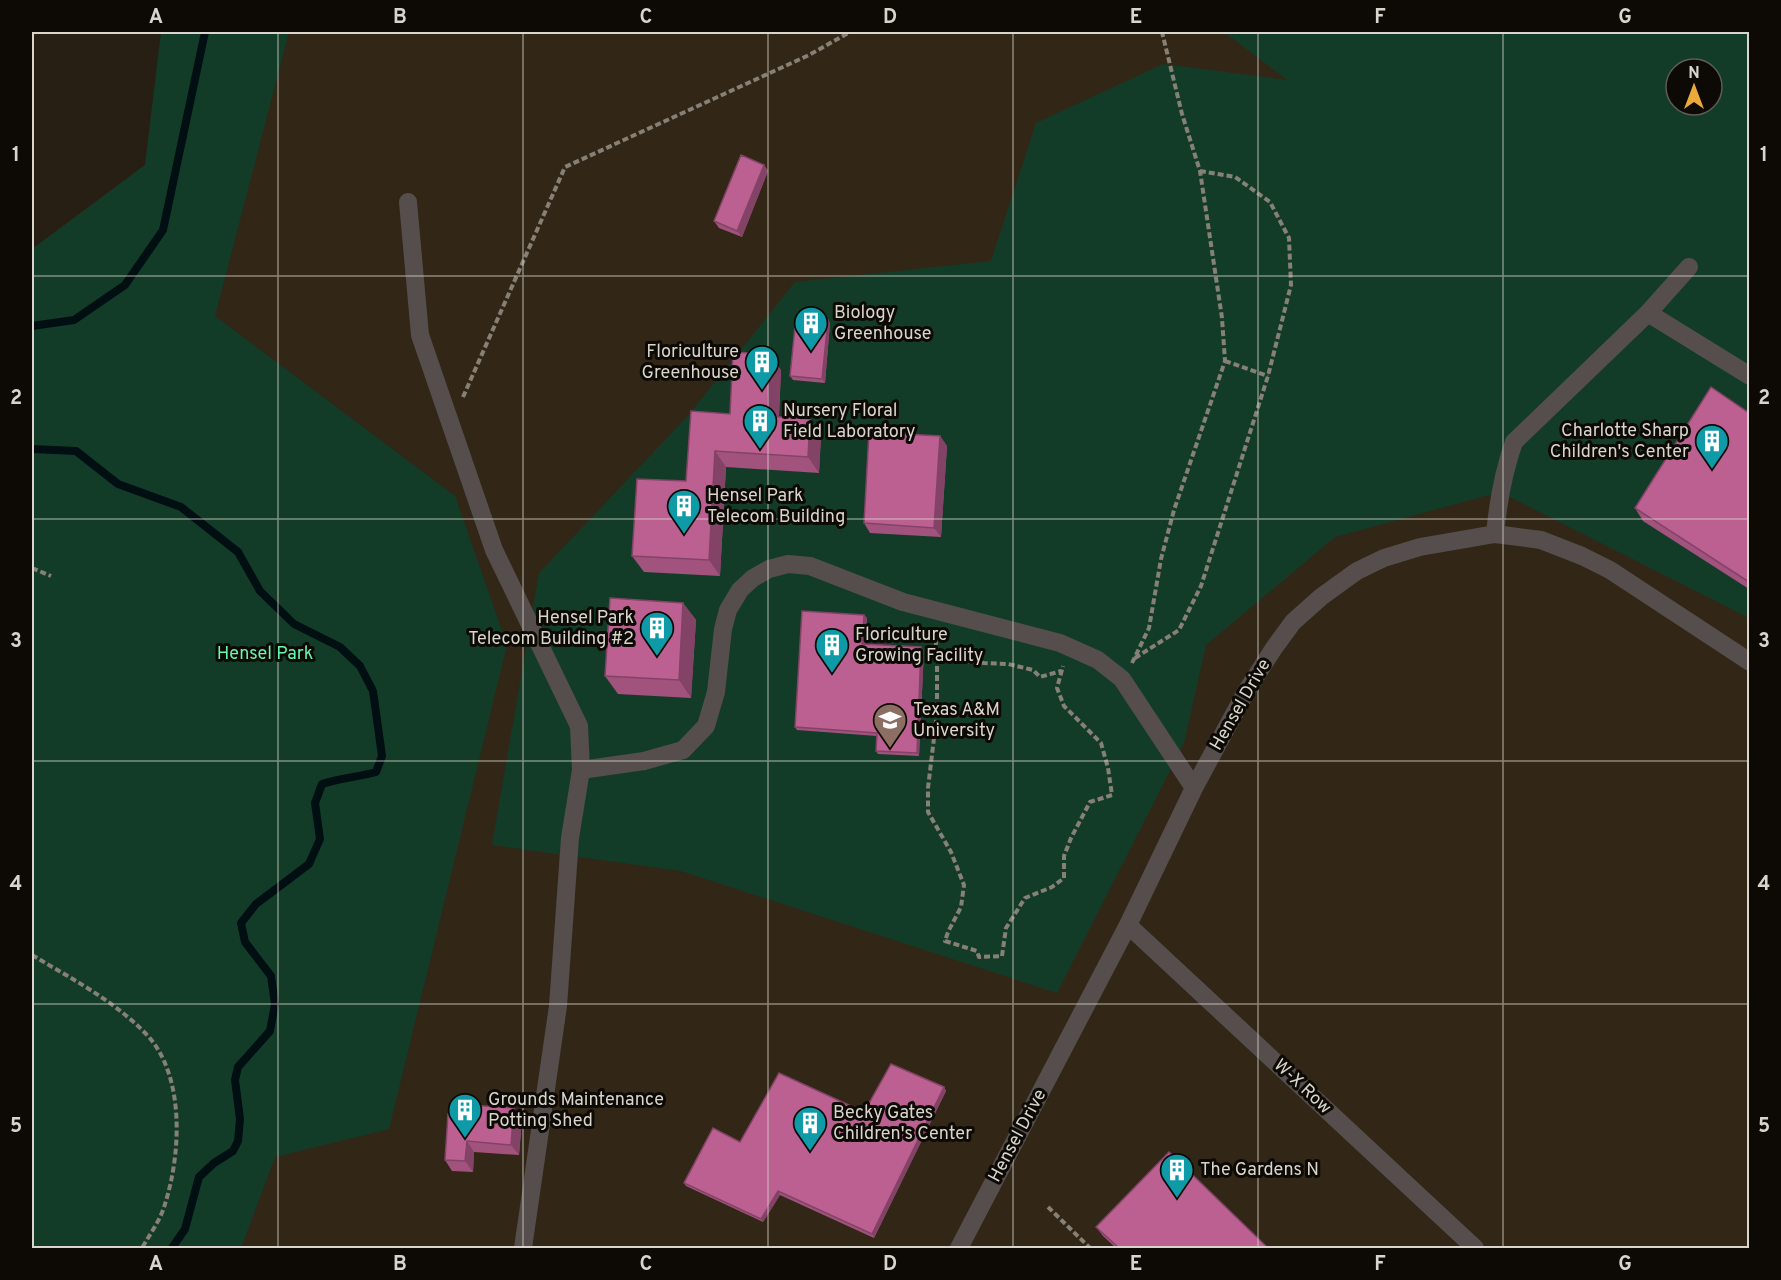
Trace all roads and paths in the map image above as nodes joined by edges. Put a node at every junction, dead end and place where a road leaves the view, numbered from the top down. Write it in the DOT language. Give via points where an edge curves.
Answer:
graph roads {
  1 [pos="850,32"];
  2 [pos="1162,32"];
  3 [pos="1200,171"];
  4 [pos="408,202"];
  5 [pos="1689,267"];
  6 [pos="1648,313"];
  7 [pos="1225,362"];
  8 [pos="1268,376"];
  9 [pos="1749,376"];
  10 [pos="451,426"];
  11 [pos="1495,534"];
  12 [pos="32,568"];
  13 [pos="51,576"];
  14 [pos="930,609"];
  15 [pos="1068,646"];
  16 [pos="937,658"];
  17 [pos="1134,659"];
  18 [pos="1749,662"];
  19 [pos="1062,671"];
  20 [pos="1122,679"];
  21 [pos="581,770"];
  22 [pos="1194,788"];
  23 [pos="1128,925"];
  24 [pos="32,955"];
  25 [pos="1048,1207"];
  26 [pos="142,1248"];
  27 [pos="523,1248"];
  28 [pos="959,1248"];
  29 [pos="1089,1248"];
  30 [pos="1475,1248"];
  1 -- 10 [label="path" via="809,55 565,167"];
  2 -- 3 [label="path"];
  3 -- 7 [label="path"];
  3 -- 8 [label="path" via="1235,177 1270,202 1289,238 1291,285"];
  4 -- 10 [label="street" via="420,335"];
  5 -- 6 [label="street"];
  6 -- 9 [label="street"];
  6 -- 11 [label="street" via="1514,442 1504,470"];
  7 -- 8 [label="path"];
  7 -- 17 [label="path" via="1174,510 1149,628"];
  8 -- 17 [label="path" via="1201,586 1179,630"];
  10 -- 21 [label="street" via="494,550 579,726"];
  11 -- 18 [label="street, Hensel Drive" via="1541,540 1610,570"];
  11 -- 22 [label="street, Hensel Drive" via="1420,547 1384,558 1357,571 1321,597 1293,622 1274,648"];
  12 -- 13 [label="path"];
  14 -- 15 [label="street"];
  14 -- 16 [label="path"];
  14 -- 21 [label="street" via="810,566 788,564 769,569 740,590 728,609 716,692 706,726 683,750"];
  15 -- 19 [label="path"];
  15 -- 20 [label="street" via="1098,660"];
  16 -- 19 [label="path" via="1008,664 1033,670 1040,677"];
  16 -- 19 [label="path" via="937,713 928,812 964,885 961,908 945,941 977,951 979,957 1002,956 1006,928 1025,898 1064,878 1064,856 1090,802 1112,795 1101,743 1064,706 1058,688"];
  17 -- 20 [label="path"];
  20 -- 22 [label="street"];
  21 -- 27 [label="street" via="570,838 558,1006"];
  22 -- 23 [label="street, Hensel Drive"];
  23 -- 28 [label="street, Hensel Drive"];
  23 -- 30 [label="street, W-X Row"];
  24 -- 26 [label="path" via="112,1003 149,1038 168,1069 177,1112 175,1162 165,1205"];
  25 -- 29 [label="path"];
}
